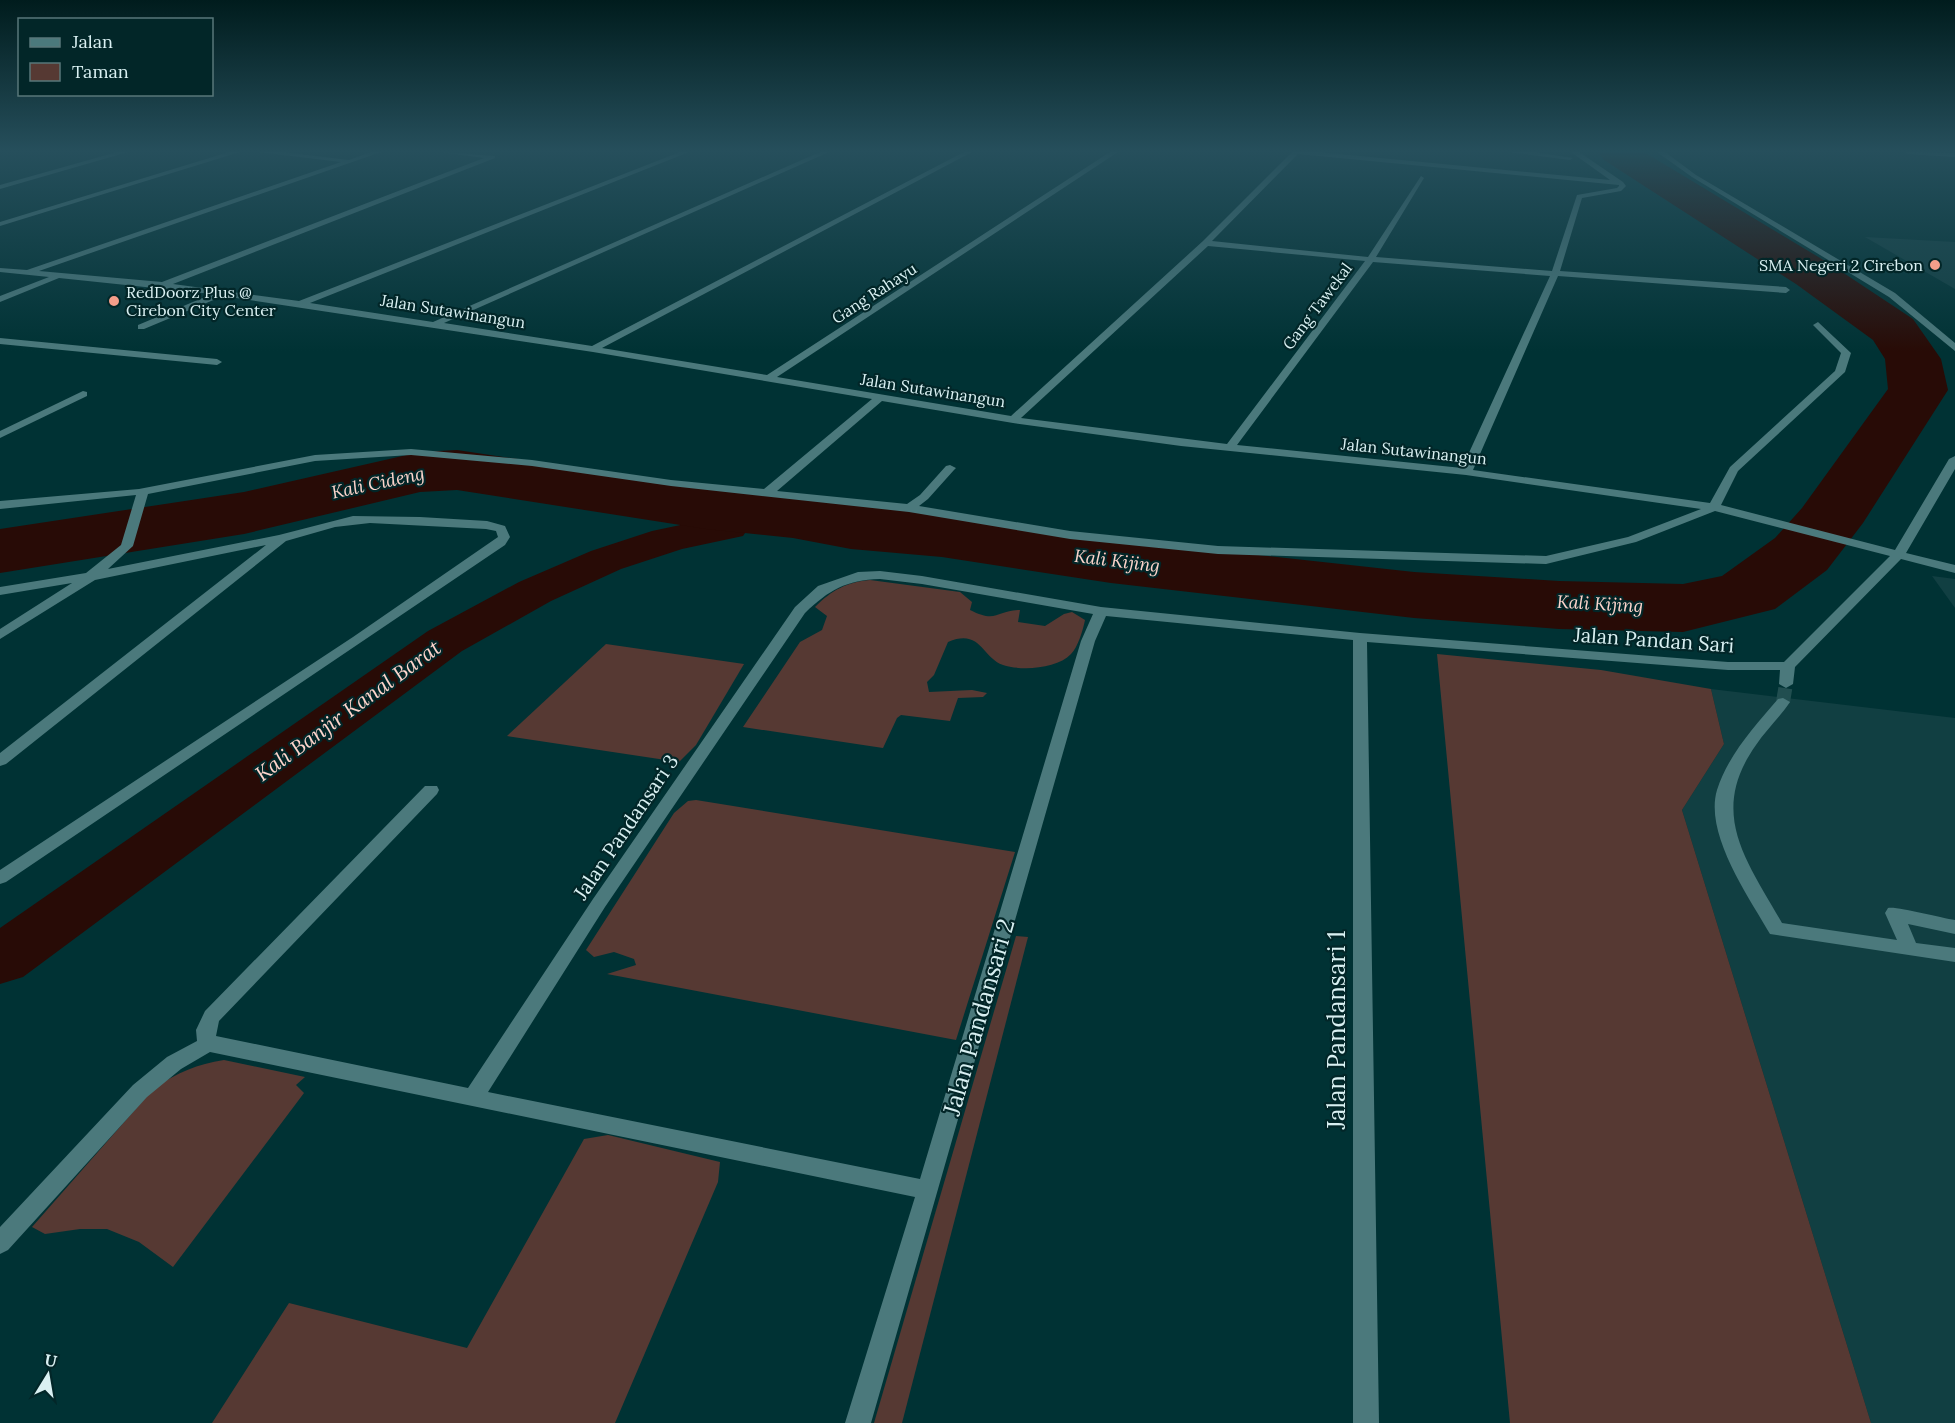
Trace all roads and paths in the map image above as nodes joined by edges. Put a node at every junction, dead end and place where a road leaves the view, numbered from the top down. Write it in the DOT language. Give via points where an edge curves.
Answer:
graph roads {
  1 [pos="18,218"];
  2 [pos="184,218"];
  3 [pos="336,218"];
  4 [pos="516,218"];
  5 [pos="675,218"];
  6 [pos="842,218"];
  7 [pos="1013,218"];
  8 [pos="1230,218"];
  9 [pos="1396,218"];
  10 [pos="1572,218"];
  11 [pos="1765,218"];
  12 [pos="0,224"];
  13 [pos="1206,243"];
  14 [pos="1371,259"];
  15 [pos="0,270"];
  16 [pos="27,272"];
  17 [pos="1555,273"];
  18 [pos="56,277"];
  19 [pos="162,285"];
  20 [pos="1786,290"];
  21 [pos="222,293"];
  22 [pos="0,299"];
  23 [pos="298,304"];
  24 [pos="433,325"];
  25 [pos="1818,325"];
  26 [pos="141,327"];
  27 [pos="0,340"];
  28 [pos="1955,348"];
  29 [pos="593,349"];
  30 [pos="217,362"];
  31 [pos="768,379"];
  32 [pos="83,394"];
  33 [pos="878,399"];
  34 [pos="1013,420"];
  35 [pos="0,435"];
  36 [pos="1230,448"];
  37 [pos="1955,459"];
  38 [pos="950,468"];
  39 [pos="1466,472"];
  40 [pos="766,493"];
  41 [pos="139,498"];
  42 [pos="0,505"];
  43 [pos="1714,507"];
  44 [pos="909,508"];
  45 [pos="282,538"];
  46 [pos="1899,554"];
  47 [pos="1955,569"];
  48 [pos="88,577"];
  49 [pos="822,589"];
  50 [pos="0,591"];
  51 [pos="1101,611"];
  52 [pos="0,634"];
  53 [pos="1360,637"];
  54 [pos="1788,666"];
  55 [pos="1786,684"];
  56 [pos="1784,702"];
  57 [pos="0,761"];
  58 [pos="431,790"];
  59 [pos="0,878"];
  60 [pos="1955,927"];
  61 [pos="1910,949"];
  62 [pos="1955,955"];
  63 [pos="208,1044"];
  64 [pos="474,1097"];
  65 [pos="928,1190"];
  66 [pos="0,1243"];
  67 [pos="858,1423"];
  68 [pos="1366,1423"];
  1 -- 12 [label="street"];
  2 -- 16 [label="street"];
  3 -- 19 [label="street"];
  4 -- 23 [label="street"];
  5 -- 24 [label="street"];
  6 -- 29 [label="street"];
  7 -- 31 [label="street, Gang Rahayu"];
  8 -- 13 [label="street"];
  9 -- 14 [label="street, Gang Tawekal"];
  10 -- 17 [label="street"];
  11 -- 28 [label="street" via="1893,295"];
  13 -- 14 [label="street"];
  13 -- 34 [label="street"];
  14 -- 17 [label="street"];
  14 -- 36 [label="street, Gang Tawekal"];
  15 -- 16 [label="street, Jalan Sutawinangun"];
  16 -- 18 [label="street, Jalan Sutawinangun"];
  17 -- 20 [label="street"];
  17 -- 39 [label="street"];
  18 -- 19 [label="street, Jalan Sutawinangun"];
  18 -- 22 [label="street"];
  19 -- 21 [label="street, Jalan Sutawinangun"];
  21 -- 23 [label="street, Jalan Sutawinangun"];
  21 -- 26 [label="street"];
  23 -- 24 [label="street, Jalan Sutawinangun"];
  24 -- 29 [label="street, Jalan Sutawinangun"];
  25 -- 43 [label="street" via="1846,353 1840,372 1734,469"];
  27 -- 30 [label="street"];
  29 -- 31 [label="street, Jalan Sutawinangun"];
  31 -- 33 [label="street, Jalan Sutawinangun"];
  32 -- 35 [label="street"];
  33 -- 34 [label="street, Jalan Sutawinangun"];
  33 -- 40 [label="street"];
  34 -- 36 [label="street, Jalan Sutawinangun"];
  36 -- 39 [label="street, Jalan Sutawinangun"];
  37 -- 46 [label="street"];
  38 -- 44 [label="street"];
  39 -- 43 [label="street, Jalan Sutawinangun"];
  40 -- 41 [label="street" via="411,452 315,458"];
  40 -- 44 [label="street"];
  41 -- 42 [label="street"];
  41 -- 48 [label="street" via="127,546"];
  43 -- 44 [label="street" via="1604,548 1529,561 1218,550 1070,535"];
  43 -- 46 [label="street, Jalan Sutawinangun"];
  45 -- 48 [label="street"];
  45 -- 57 [label="street"];
  45 -- 59 [label="street" via="329,524 373,519 487,525 501,529 504,537 358,640"];
  46 -- 47 [label="street"];
  46 -- 54 [label="street"];
  48 -- 50 [label="street"];
  48 -- 52 [label="street"];
  49 -- 51 [label="street, Jalan Pandan Sari" via="858,576 902,577"];
  49 -- 64 [label="street, Jalan Pandansari 3" via="800,610 598,903"];
  51 -- 53 [label="street, Jalan Pandan Sari"];
  51 -- 65 [label="street, Jalan Pandansari 2" via="1088,641"];
  53 -- 54 [label="street, Jalan Pandan Sari" via="1728,666"];
  53 -- 68 [label="street, Jalan Pandansari 1"];
  54 -- 55 [label="street"];
  56 -- 61 [label="street" via="1747,746 1725,791 1724,818 1731,847 1776,929"];
  58 -- 63 [label="street" via="212,1016 206,1026"];
  60 -- 61 [label="street" via="1894,913"];
  61 -- 62 [label="street"];
  63 -- 64 [label="street"];
  63 -- 66 [label="street" via="140,1091"];
  64 -- 65 [label="street"];
  65 -- 67 [label="street, Jalan Pandansari 2"];
}
